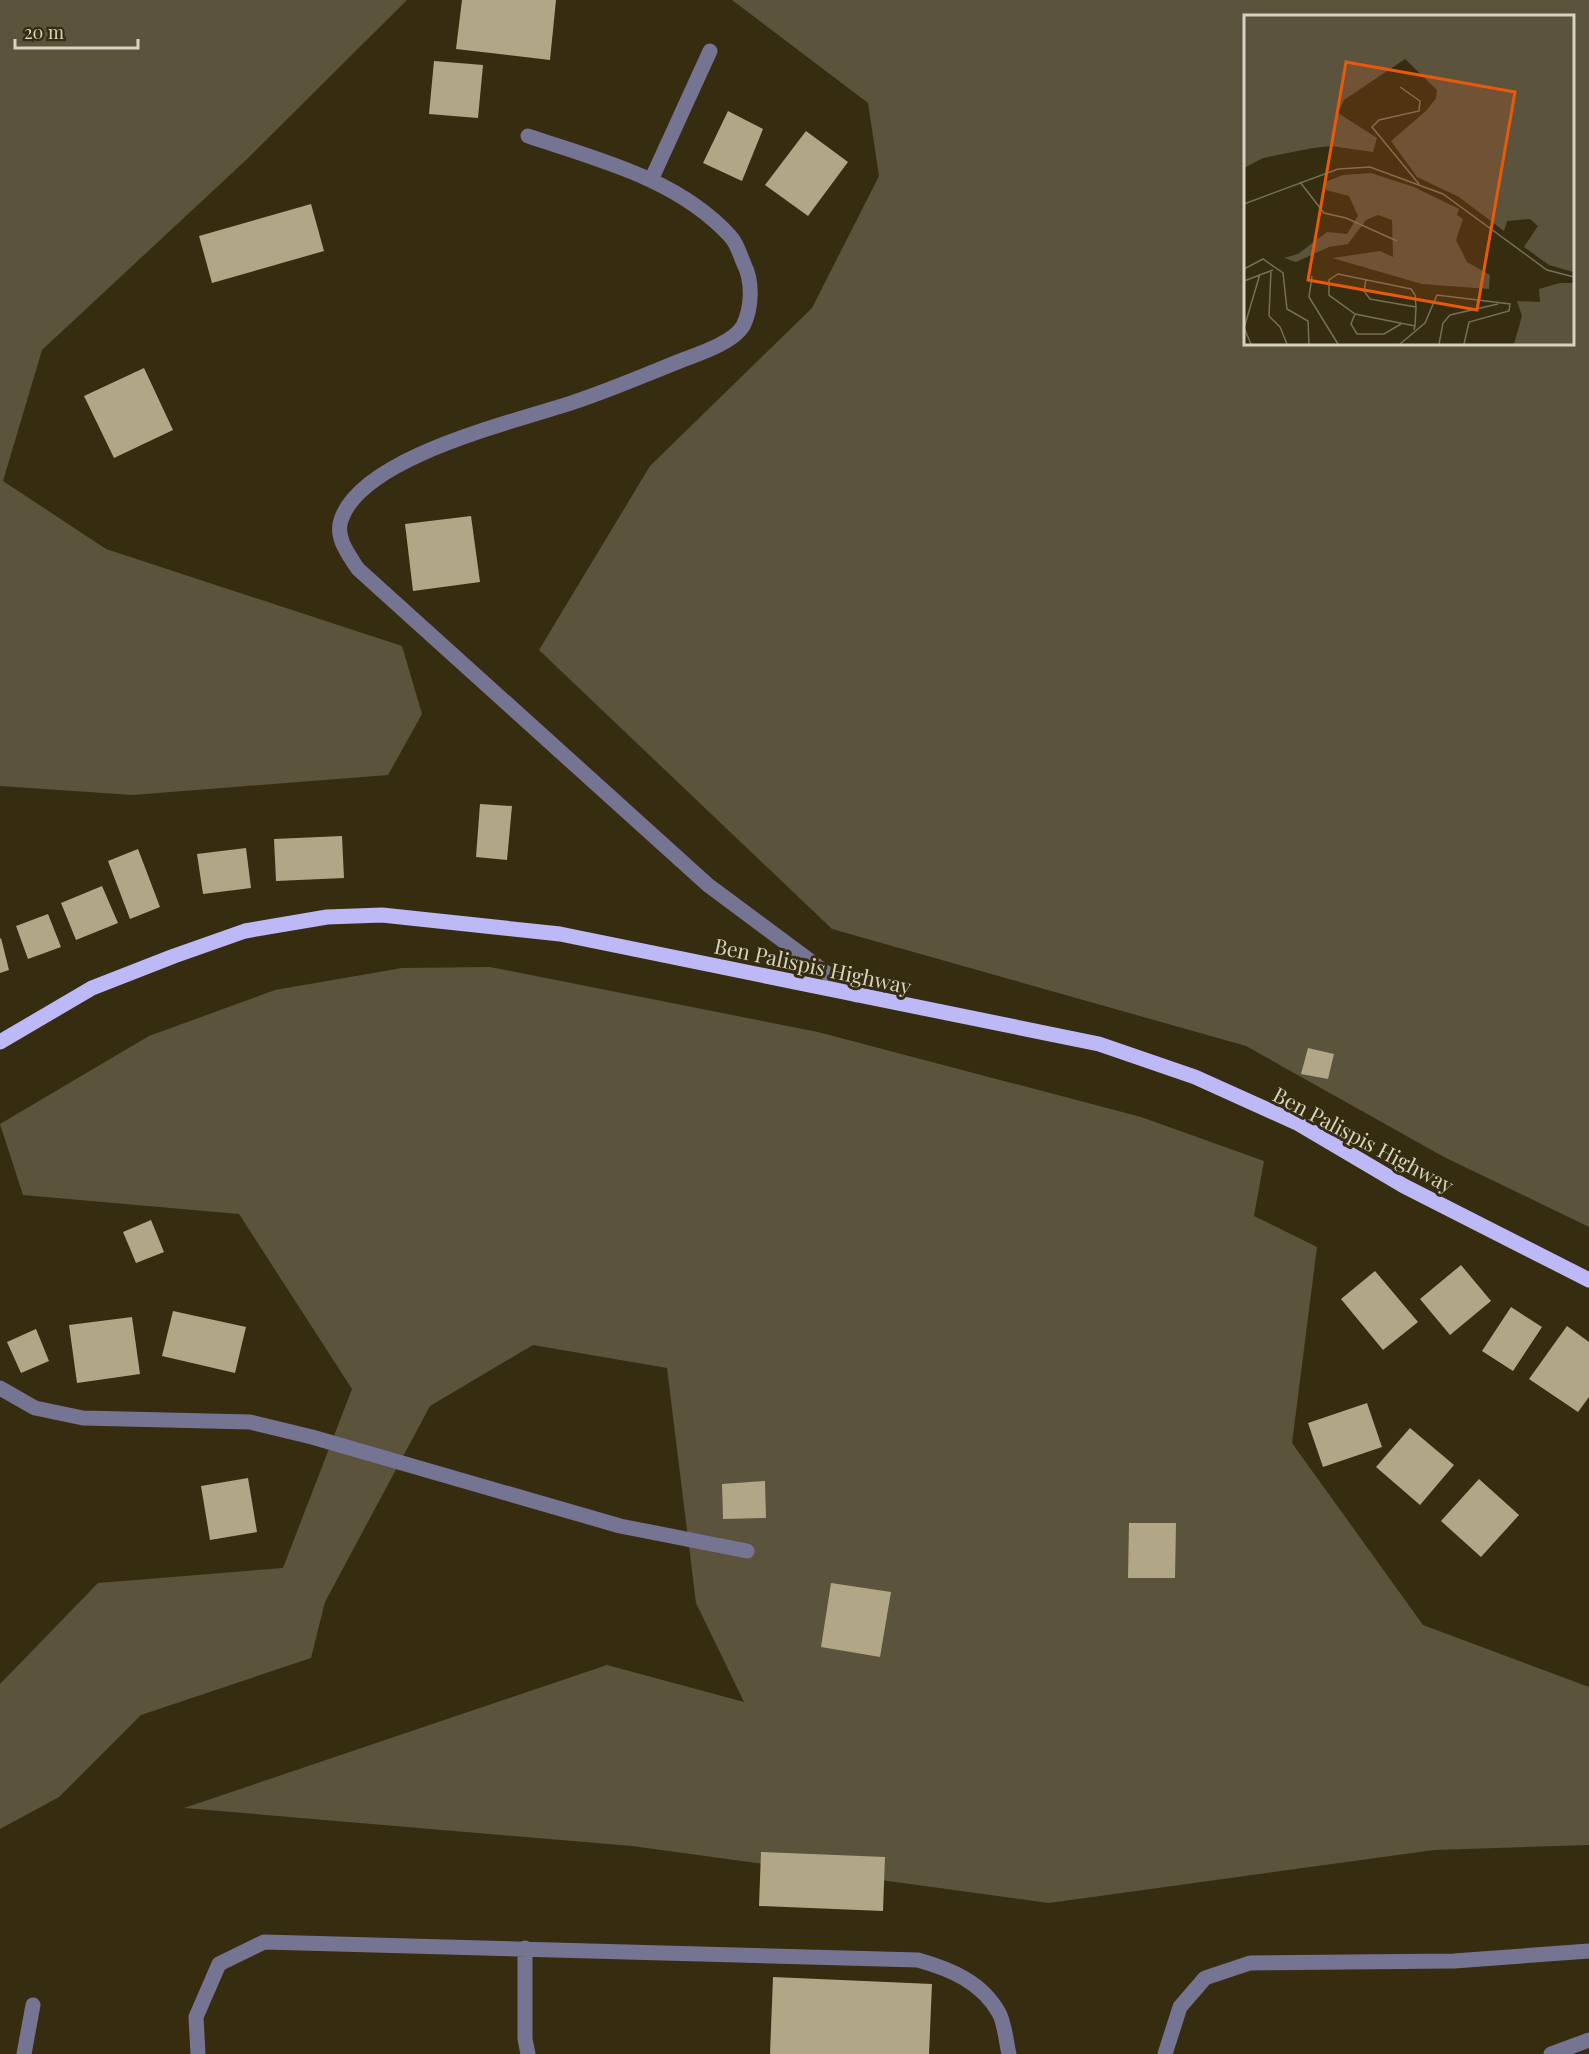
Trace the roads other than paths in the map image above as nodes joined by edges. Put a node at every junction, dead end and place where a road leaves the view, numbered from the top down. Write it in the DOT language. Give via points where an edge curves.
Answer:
graph roads {
  1 [pos="710,51"];
  2 [pos="528,136"];
  3 [pos="651,178"];
  4 [pos="859,997"];
  5 [pos="0,1042"];
  6 [pos="1589,1280"];
  7 [pos="0,1388"];
  8 [pos="747,1551"];
  9 [pos="525,1948"];
  10 [pos="1589,1951"];
  11 [pos="33,2005"];
  12 [pos="1589,2040"];
  13 [pos="24,2054"];
  14 [pos="198,2054"];
  15 [pos="528,2054"];
  16 [pos="1009,2054"];
  17 [pos="1165,2054"];
  18 [pos="1551,2054"];
  1 -- 3 [label="street"];
  2 -- 3 [label="street"];
  3 -- 4 [label="street" via="696,207 732,237 747,271 750,299 742,327 720,345 605,392 442,444 389,470 354,498 340,521 341,543 358,569 708,885"];
  4 -- 5 [label="main road, Ben Palispis Highway" via="560,934 382,915 327,917 245,931 174,956 92,988"];
  4 -- 6 [label="main road, Ben Palispis Highway" via="1099,1044 1195,1077 1299,1124 1404,1186"];
  7 -- 8 [label="street" via="35,1408 83,1418 250,1422 620,1526"];
  9 -- 14 [label="street" via="264,1942 219,1964 196,2017"];
  9 -- 15 [label="street"];
  9 -- 16 [label="street" via="918,1960 952,1970 976,1986 999,2013"];
  10 -- 17 [label="street" via="1454,1961 1250,1963 1205,1978 1180,2007"];
  11 -- 13 [label="street"];
  12 -- 18 [label="street"];
}
